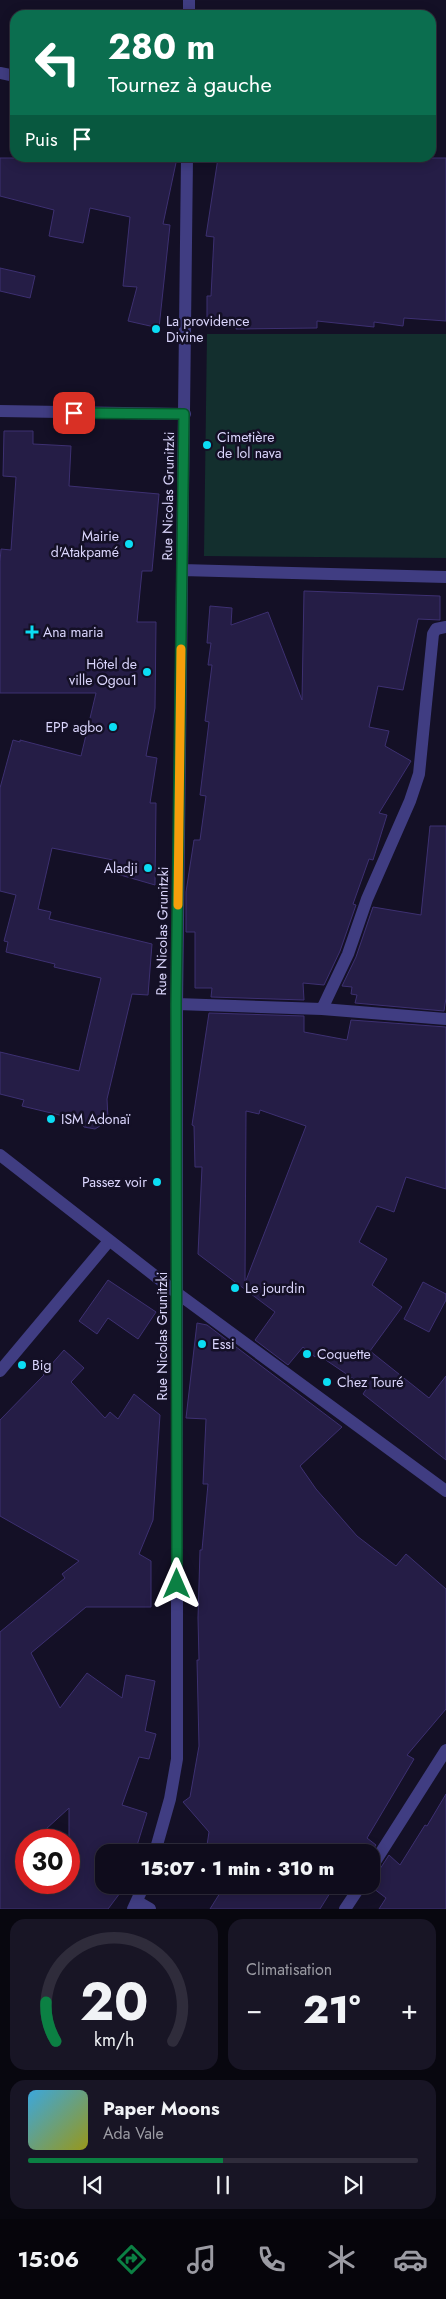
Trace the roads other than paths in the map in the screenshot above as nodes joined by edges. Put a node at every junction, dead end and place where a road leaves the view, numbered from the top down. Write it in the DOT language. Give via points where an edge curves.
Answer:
graph roads {
  1 [pos="187,162"];
  2 [pos="0,411"];
  3 [pos="184,414"];
  4 [pos="182,570"];
  5 [pos="446,577"];
  6 [pos="446,627"];
  7 [pos="176,1004"];
  8 [pos="322,1009"];
  9 [pos="446,1019"];
  10 [pos="0,1155"];
  11 [pos="109,1242"];
  12 [pos="177,1293"];
  13 [pos="0,1371"];
  14 [pos="446,1491"];
  15 [pos="446,1750"];
  16 [pos="157,1844"];
  17 [pos="380,1854"];
  18 [pos="355,1894"];
  19 [pos="136,1905"];
  20 [pos="150,1909"];
  21 [pos="346,1909"];
  1 -- 3 [label="street, Rue Nicolas Grunitzki"];
  2 -- 3 [label="street"];
  3 -- 4 [label="street, Rue Nicolas Grunitzki"];
  4 -- 5 [label="street"];
  4 -- 7 [label="street, Rue Nicolas Grunitzki"];
  6 -- 8 [label="street" via="436,629 433,634 419,774 367,899 348,954"];
  7 -- 8 [label="street"];
  7 -- 12 [label="street, Rue Nicolas Grunitzki"];
  8 -- 9 [label="street"];
  10 -- 11 [label="street"];
  11 -- 12 [label="street"];
  11 -- 13 [label="street"];
  12 -- 14 [label="street"];
  12 -- 16 [label="street, Rue Nicolas Grunitzki" via="177,1759"];
  15 -- 17 [label="street"];
  18 -- 21 [label="street"];
  19 -- 20 [label="street"];
}
